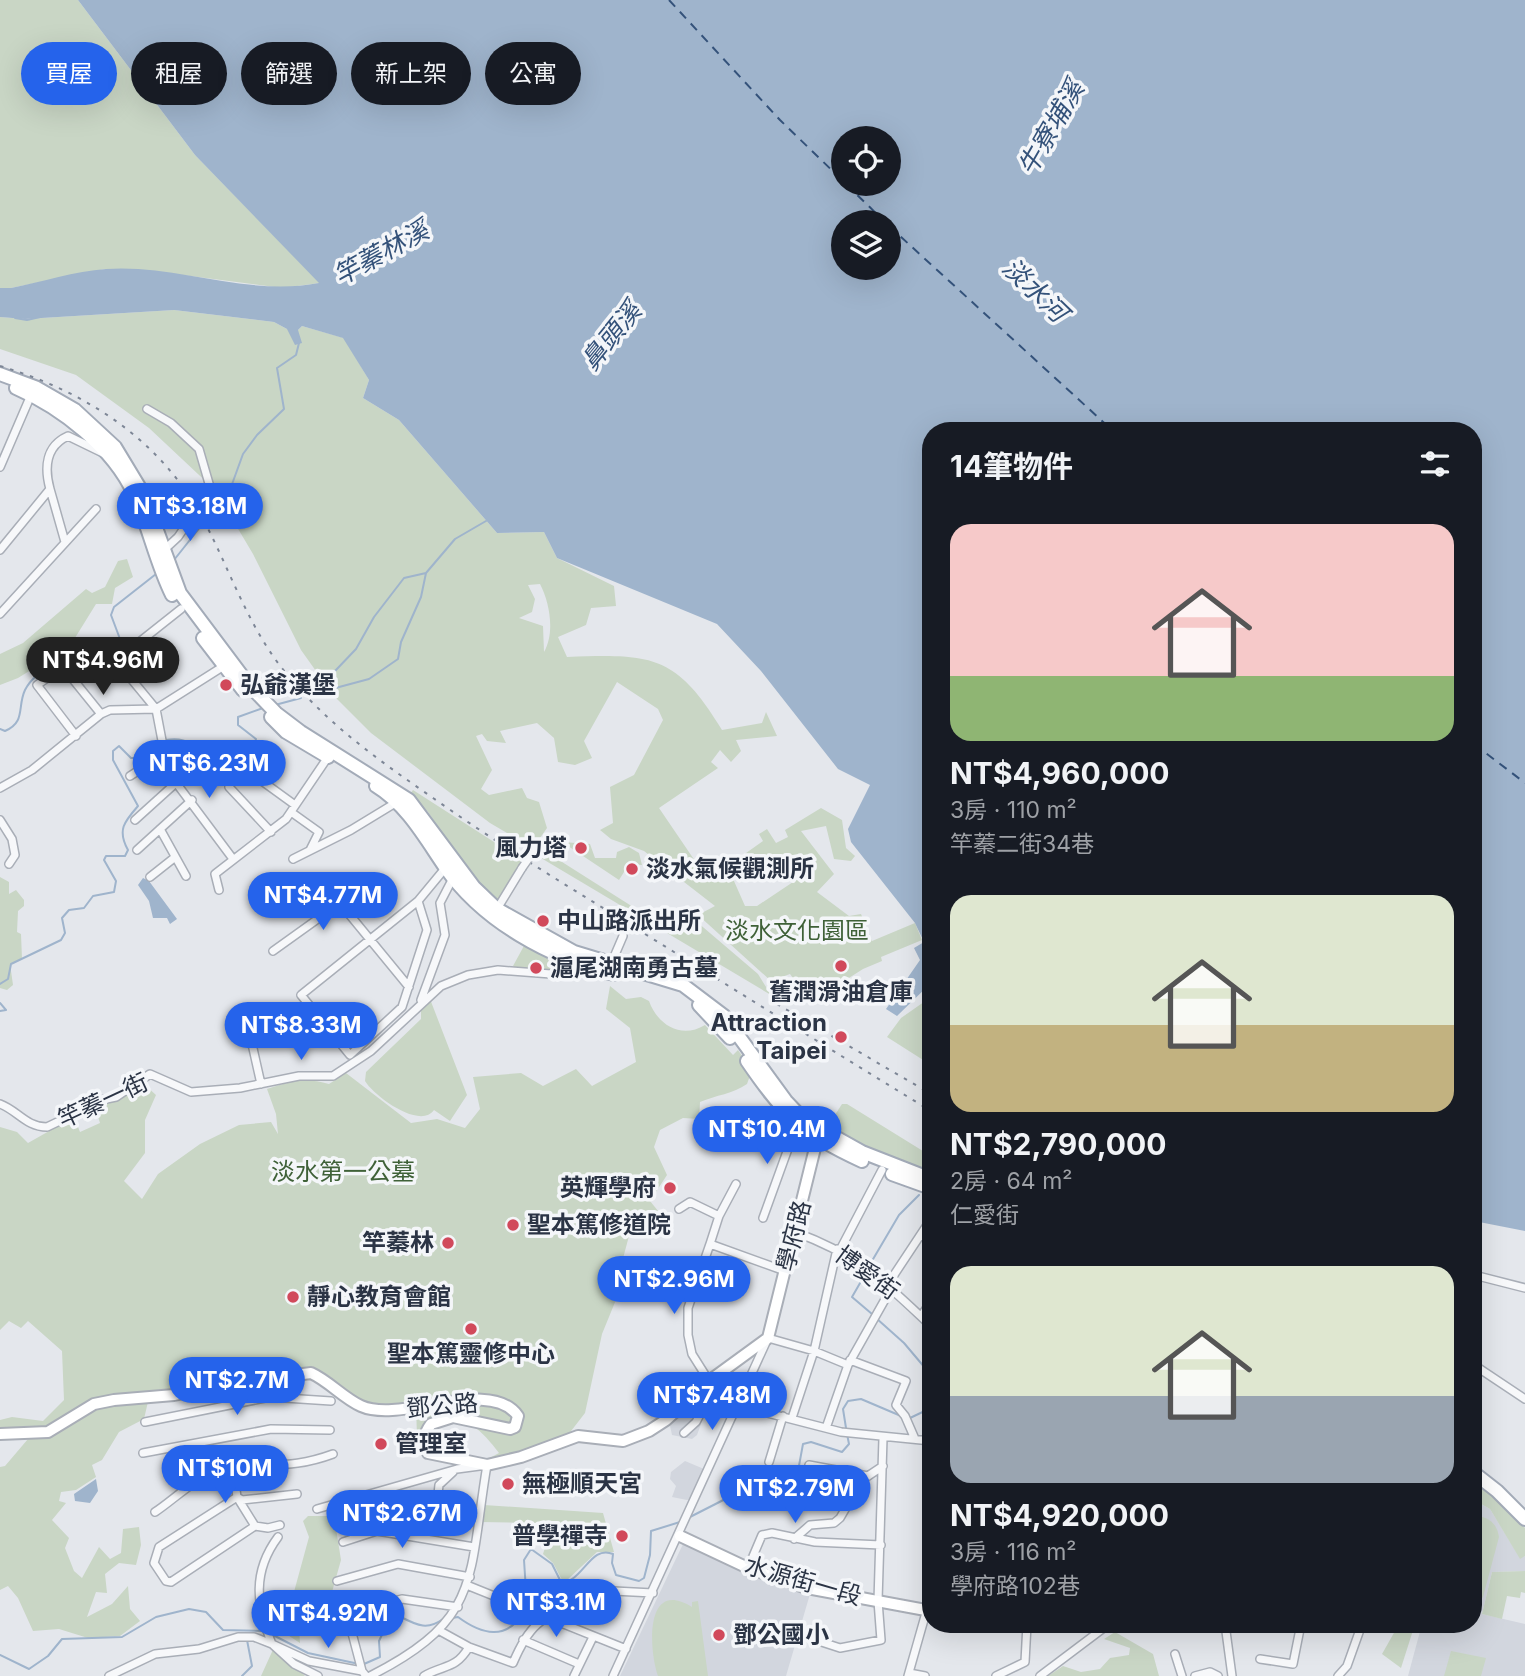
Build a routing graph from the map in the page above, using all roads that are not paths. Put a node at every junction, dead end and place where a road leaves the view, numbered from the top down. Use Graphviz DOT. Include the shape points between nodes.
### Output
graph roads {
  1 [pos="0,374"];
  2 [pos="0,383"];
  3 [pos="31,395"];
  4 [pos="147,409"];
  5 [pos="104,453"];
  6 [pos="0,467"];
  7 [pos="50,489"];
  8 [pos="201,501"];
  9 [pos="96,509"];
  10 [pos="193,515"];
  11 [pos="65,542"];
  12 [pos="158,549"];
  13 [pos="0,550"];
  14 [pos="167,575"];
  15 [pos="181,608"];
  16 [pos="0,614"];
  17 [pos="114,658"];
  18 [pos="227,665"];
  19 [pos="63,667"];
  20 [pos="156,709"];
  21 [pos="101,714"];
  22 [pos="274,715"];
  23 [pos="76,736"];
  24 [pos="328,757"];
  25 [pos="233,760"];
  26 [pos="205,761"];
  27 [pos="164,762"];
  28 [pos="130,776"];
  29 [pos="178,784"];
  30 [pos="229,787"];
  31 [pos="0,788"];
  32 [pos="192,800"];
  33 [pos="397,802"];
  34 [pos="293,808"];
  35 [pos="0,820"];
  36 [pos="135,820"];
  37 [pos="160,829"];
  38 [pos="271,832"];
  39 [pos="536,848"];
  40 [pos="137,850"];
  41 [pos="310,850"];
  42 [pos="174,858"];
  43 [pos="233,859"];
  44 [pos="293,859"];
  45 [pos="9,864"];
  46 [pos="451,869"];
  47 [pos="186,876"];
  48 [pos="149,877"];
  49 [pos="219,890"];
  50 [pos="418,901"];
  51 [pos="494,912"];
  52 [pos="623,936"];
  53 [pos="370,940"];
  54 [pos="273,951"];
  55 [pos="611,965"];
  56 [pos="591,968"];
  57 [pos="409,986"];
  58 [pos="421,1000"];
  59 [pos="279,1029"];
  60 [pos="261,1084"];
  61 [pos="0,1104"];
  62 [pos="802,1123"];
  63 [pos="817,1135"];
  64 [pos="882,1170"];
  65 [pos="922,1175"];
  66 [pos="736,1184"];
  67 [pos="922,1185"];
  68 [pos="679,1209"];
  69 [pos="719,1216"];
  70 [pos="763,1218"];
  71 [pos="795,1232"];
  72 [pos="921,1236"];
  73 [pos="710,1244"];
  74 [pos="838,1250"];
  75 [pos="785,1271"];
  76 [pos="1482,1277"];
  77 [pos="890,1286"];
  78 [pos="1525,1288"];
  79 [pos="921,1316"];
  80 [pos="768,1338"];
  81 [pos="814,1351"];
  82 [pos="849,1362"];
  83 [pos="1482,1370"];
  84 [pos="709,1381"];
  85 [pos="1525,1399"];
  86 [pos="331,1401"];
  87 [pos="740,1406"];
  88 [pos="783,1416"];
  89 [pos="792,1418"];
  90 [pos="145,1422"];
  91 [pos="826,1428"];
  92 [pos="330,1430"];
  93 [pos="684,1433"];
  94 [pos="0,1434"];
  95 [pos="883,1438"];
  96 [pos="915,1440"];
  97 [pos="922,1440"];
  98 [pos="143,1453"];
  99 [pos="333,1454"];
  100 [pos="769,1462"];
  101 [pos="487,1465"];
  102 [pos="809,1465"];
  103 [pos="883,1465"];
  104 [pos="233,1469"];
  105 [pos="457,1469"];
  106 [pos="1482,1469"];
  107 [pos="868,1476"];
  108 [pos="1482,1479"];
  109 [pos="297,1494"];
  110 [pos="237,1497"];
  111 [pos="1525,1507"];
  112 [pos="317,1509"];
  113 [pos="387,1510"];
  114 [pos="155,1512"];
  115 [pos="1525,1519"];
  116 [pos="280,1525"];
  117 [pos="255,1526"];
  118 [pos="680,1536"];
  119 [pos="278,1537"];
  120 [pos="794,1539"];
  121 [pos="342,1542"];
  122 [pos="881,1545"];
  123 [pos="474,1547"];
  124 [pos="748,1568"];
  125 [pos="337,1581"];
  126 [pos="469,1581"];
  127 [pos="653,1593"];
  128 [pos="878,1601"];
  129 [pos="458,1606"];
  130 [pos="922,1610"];
  131 [pos="347,1614"];
  132 [pos="549,1617"];
  133 [pos="327,1619"];
  134 [pos="440,1631"];
  135 [pos="922,1632"];
  136 [pos="794,1633"];
  137 [pos="1027,1633"];
  138 [pos="1097,1633"];
  139 [pos="1226,1633"];
  140 [pos="1299,1633"];
  141 [pos="1359,1633"];
  142 [pos="593,1637"];
  143 [pos="523,1640"];
  144 [pos="272,1644"];
  145 [pos="469,1647"];
  146 [pos="626,1649"];
  147 [pos="1175,1654"];
  148 [pos="1260,1659"];
  149 [pos="579,1664"];
  150 [pos="366,1674"];
  151 [pos="908,1674"];
  152 [pos="109,1676"];
  153 [pos="318,1676"];
  154 [pos="424,1676"];
  155 [pos="574,1676"];
  156 [pos="613,1676"];
  157 [pos="925,1676"];
  158 [pos="996,1676"];
  159 [pos="1040,1676"];
  160 [pos="1182,1676"];
  161 [pos="1195,1676"];
  162 [pos="1218,1676"];
  163 [pos="1232,1676"];
  164 [pos="1338,1676"];
  1 -- 12 [label="main road" via="75,410 115,447 144,495"];
  2 -- 3 [label="main road"];
  3 -- 5 [label="main road" via="68,418"];
  3 -- 6 [label="street"];
  4 -- 8 [label="street" via="171,423 199,449 210,487"];
  5 -- 7 [label="street" via="68,436 62,439 48,456 45,472"];
  5 -- 12 [label="main road" via="134,494"];
  7 -- 11 [label="street"];
  7 -- 13 [label="street"];
  9 -- 11 [label="street"];
  10 -- 12 [label="street" via="178,537"];
  11 -- 16 [label="street"];
  12 -- 14 [label="main road"];
  14 -- 15 [label="main road"];
  14 -- 18 [label="main road"];
  15 -- 17 [label="street"];
  15 -- 18 [label="main road"];
  17 -- 19 [label="street"];
  17 -- 20 [label="street"];
  18 -- 20 [label="street"];
  18 -- 22 [label="main road"];
  19 -- 21 [label="street"];
  19 -- 23 [label="street" via="37,685"];
  20 -- 21 [label="street"];
  20 -- 27 [label="street"];
  21 -- 23 [label="street"];
  22 -- 24 [label="main road" via="286,732"];
  22 -- 46 [label="main road" via="409,800"];
  23 -- 31 [label="street"];
  24 -- 33 [label="main road"];
  24 -- 34 [label="street"];
  25 -- 34 [label="street"];
  26 -- 29 [label="street"];
  27 -- 28 [label="street" via="150,763"];
  27 -- 29 [label="street"];
  29 -- 32 [label="street"];
  29 -- 36 [label="street"];
  30 -- 38 [label="street"];
  32 -- 37 [label="street"];
  32 -- 43 [label="street"];
  33 -- 41 [label="street"];
  33 -- 46 [label="main road"];
  34 -- 38 [label="street"];
  34 -- 41 [label="street" via="319,832"];
  35 -- 45 [label="street" via="12,839 15,855"];
  37 -- 40 [label="street"];
  37 -- 42 [label="street"];
  38 -- 43 [label="street"];
  39 -- 51 [label="street, bridge"];
  41 -- 44 [label="street"];
  42 -- 47 [label="street"];
  42 -- 48 [label="street"];
  43 -- 49 [label="street" via="215,874"];
  46 -- 50 [label="street"];
  46 -- 51 [label="main road"];
  46 -- 58 [label="street" via="440,903 445,934"];
  50 -- 53 [label="street"];
  50 -- 57 [label="street" via="427,930"];
  51 -- 55 [label="main road"];
  51 -- 56 [label="main road" via="518,933"];
  52 -- 55 [label="street"];
  53 -- 54 [label="street" via="340,903"];
  53 -- 57 [label="street"];
  53 -- 57 [label="street" via="300,996 350,1055 402,1007"];
  55 -- 62 [label="main road" via="683,985 707,1001 724,1016"];
  56 -- 60 [label="street, 竿蓁一街" via="551,974 498,970 468,975 441,986 371,1051 333,1076 299,1076"];
  56 -- 62 [label="main road" via="677,991 700,1006 720,1025 769,1093"];
  59 -- 60 [label="street" via="250,1035"];
  60 -- 61 [label="street, 竿蓁一街" via="191,1092 150,1074 116,1097 86,1102 47,1127 19,1118 10,1107"];
  62 -- 63 [label="main road"];
  62 -- 70 [label="street"];
  63 -- 64 [label="main road"];
  63 -- 65 [label="main road"];
  63 -- 71 [label="street, 學府路"];
  64 -- 67 [label="main road"];
  64 -- 74 [label="street"];
  66 -- 69 [label="street"];
  68 -- 69 [label="street" via="690,1202"];
  69 -- 73 [label="street"];
  71 -- 74 [label="street, 博愛街"];
  71 -- 75 [label="street, 學府路"];
  72 -- 77 [label="street"];
  73 -- 75 [label="street"];
  73 -- 84 [label="street" via="688,1308 692,1354"];
  74 -- 77 [label="street, 博愛街"];
  74 -- 81 [label="street"];
  75 -- 80 [label="street, 學府路"];
  76 -- 78 [label="street"];
  77 -- 79 [label="street, 博愛街"];
  77 -- 82 [label="street"];
  80 -- 81 [label="street"];
  80 -- 84 [label="street, 鄧公路"];
  80 -- 87 [label="street, 學府路"];
  81 -- 82 [label="street"];
  81 -- 89 [label="street"];
  82 -- 91 [label="street"];
  82 -- 96 [label="street" via="906,1381 896,1405"];
  83 -- 85 [label="street"];
  84 -- 93 [label="street" via="704,1408"];
  84 -- 101 [label="street, 鄧公路" via="649,1431 623,1440 564,1438 534,1453"];
  86 -- 90 [label="street" via="270,1396"];
  87 -- 88 [label="street"];
  87 -- 118 [label="street, 學府路"];
  88 -- 89 [label="street"];
  88 -- 100 [label="street"];
  89 -- 91 [label="street"];
  91 -- 95 [label="street"];
  92 -- 98 [label="street" via="271,1429"];
  94 -- 101 [label="street, 鄧公路" via="48,1432 94,1404 114,1400 214,1387 249,1391 295,1374 311,1373 361,1406 406,1410 446,1401 472,1401 508,1407 518,1416 510,1429 453,1417 431,1424 424,1434 428,1453"];
  95 -- 96 [label="street"];
  95 -- 103 [label="street"];
  96 -- 97 [label="street"];
  99 -- 104 [label="street" via="305,1464"];
  101 -- 105 [label="street"];
  101 -- 123 [label="street"];
  102 -- 107 [label="street"];
  103 -- 107 [label="street"];
  103 -- 122 [label="street"];
  104 -- 110 [label="street"];
  104 -- 114 [label="street" via="213,1472"];
  105 -- 112 [label="street"];
  105 -- 113 [label="street" via="439,1485 438,1494"];
  106 -- 111 [label="main road"];
  107 -- 120 [label="street" via="854,1490 840,1518 810,1525"];
  108 -- 115 [label="main road"];
  109 -- 110 [label="street"];
  110 -- 117 [label="street"];
  110 -- 117 [label="street" via="159,1548 154,1563 170,1582"];
  116 -- 117 [label="street"];
  118 -- 124 [label="street, 水源街一段"];
  118 -- 127 [label="street, 學府路"];
  119 -- 144 [label="street" via="268,1550 258,1585 263,1623"];
  120 -- 122 [label="street"];
  120 -- 124 [label="street" via="762,1535"];
  121 -- 123 [label="street" via="377,1531"];
  122 -- 128 [label="street"];
  123 -- 126 [label="street"];
  124 -- 128 [label="street, 水源街一段" via="807,1587"];
  125 -- 126 [label="street" via="398,1564"];
  126 -- 129 [label="street"];
  126 -- 132 [label="street"];
  127 -- 132 [label="street" via="614,1591 595,1598 580,1612 558,1611"];
  127 -- 146 [label="street, 學府路"];
  128 -- 130 [label="street, 水源街一段"];
  128 -- 136 [label="street" via="881,1640 841,1648"];
  129 -- 131 [label="street" via="402,1599"];
  129 -- 134 [label="street"];
  131 -- 133 [label="street"];
  131 -- 150 [label="street"];
  132 -- 142 [label="street"];
  132 -- 143 [label="street"];
  134 -- 145 [label="street"];
  134 -- 150 [label="street" via="423,1646"];
  135 -- 151 [label="street"];
  137 -- 158 [label="street" via="1025,1662"];
  138 -- 159 [label="street"];
  139 -- 163 [label="street"];
  140 -- 148 [label="street" via="1293,1664"];
  141 -- 164 [label="street" via="1347,1666"];
  142 -- 146 [label="street"];
  142 -- 149 [label="street"];
  143 -- 145 [label="street" via="513,1663"];
  143 -- 149 [label="street"];
  144 -- 150 [label="street" via="309,1661"];
  144 -- 152 [label="street" via="239,1637 199,1649 167,1650"];
  144 -- 153 [label="street" via="294,1664"];
  145 -- 154 [label="street" via="454,1665"];
  146 -- 156 [label="street, 學府路"];
  147 -- 160 [label="street"];
  149 -- 155 [label="street"];
  151 -- 157 [label="street"];
  161 -- 162 [label="street" via="1210,1672"];
}
